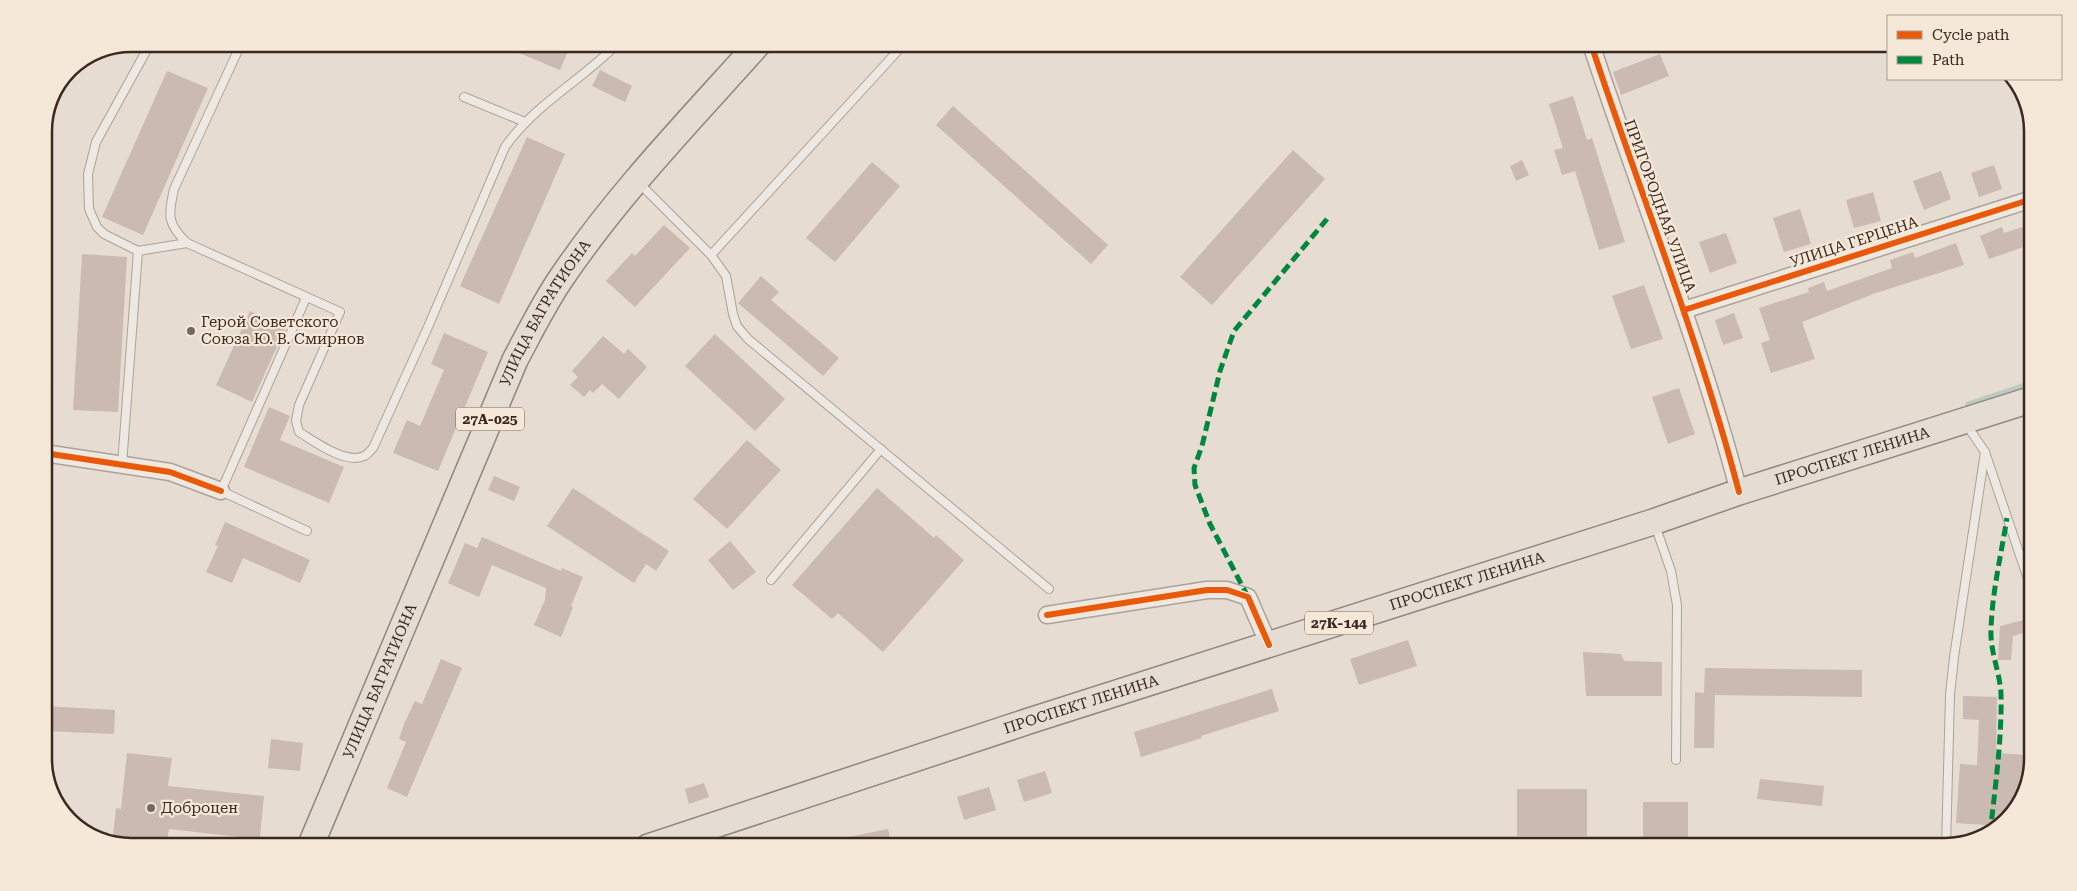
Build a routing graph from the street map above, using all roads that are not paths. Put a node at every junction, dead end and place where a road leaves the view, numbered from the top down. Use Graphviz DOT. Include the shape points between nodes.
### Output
graph roads {
  1 [pos="146,52"];
  2 [pos="237,52"];
  3 [pos="609,52"];
  4 [pos="748,52"];
  5 [pos="897,52"];
  6 [pos="1594,52"];
  7 [pos="464,97"];
  8 [pos="525,122"];
  9 [pos="637,181"];
  10 [pos="2024,201"];
  11 [pos="187,243"];
  12 [pos="138,250"];
  13 [pos="711,255"];
  14 [pos="306,298"];
  15 [pos="1684,310"];
  16 [pos="2024,402"];
  17 [pos="1965,422"];
  18 [pos="881,450"];
  19 [pos="1985,452"];
  20 [pos="53,454"];
  21 [pos="122,465"];
  22 [pos="221,491"];
  23 [pos="1740,492"];
  24 [pos="1653,522"];
  25 [pos="306,532"];
  26 [pos="2024,567"];
  27 [pos="772,580"];
  28 [pos="1049,589"];
  29 [pos="1047,615"];
  30 [pos="1269,645"];
  31 [pos="1676,760"];
  32 [pos="314,838"];
  33 [pos="676,838"];
  34 [pos="1946,838"];
  1 -- 12 [label="lane" via="96,142 88,174 89,209 97,227 104,234"];
  2 -- 11 [label="lane" via="174,189 169,210 172,223"];
  3 -- 8 [label="lane"];
  4 -- 9 [label="main road, УЛИЦА БАГРАТИОНА / 27А-025"];
  5 -- 13 [label="lane"];
  6 -- 15 [label="street, ПРИГОРОДНАЯ УЛИЦА"];
  7 -- 8 [label="lane"];
  8 -- 14 [label="lane" via="505,146 385,422 373,448 364,456 350,458 335,453 299,432 296,421 299,405 340,312"];
  9 -- 13 [label="lane"];
  9 -- 32 [label="main road, УЛИЦА БАГРАТИОНА / 27А-025" via="601,222 561,278 515,360"];
  10 -- 15 [label="street, УЛИЦА ГЕРЦЕНА"];
  11 -- 12 [label="lane"];
  11 -- 14 [label="lane"];
  12 -- 21 [label="lane"];
  13 -- 18 [label="lane" via="726,276 737,326 748,339"];
  14 -- 22 [label="lane"];
  15 -- 23 [label="street, ПРИГОРОДНАЯ УЛИЦА"];
  16 -- 17 [label="main road, ПРОСПЕКТ ЛЕНИНА / 27К-144"];
  17 -- 19 [label="lane"];
  17 -- 23 [label="main road, ПРОСПЕКТ ЛЕНИНА / 27К-144"];
  18 -- 27 [label="lane"];
  18 -- 28 [label="lane"];
  19 -- 26 [label="lane"];
  19 -- 34 [label="lane" via="1950,695"];
  20 -- 21 [label="street"];
  21 -- 22 [label="street" via="170,472"];
  22 -- 25 [label="lane"];
  23 -- 24 [label="main road, ПРОСПЕКТ ЛЕНИНА / 27К-144"];
  24 -- 30 [label="main road, ПРОСПЕКТ ЛЕНИНА / 27К-144"];
  24 -- 31 [label="lane" via="1672,571 1677,606"];
  29 -- 30 [label="street" via="1207,590 1227,590 1248,597"];
  30 -- 33 [label="main road, ПРОСПЕКТ ЛЕНИНА / 27К-144"];
}
